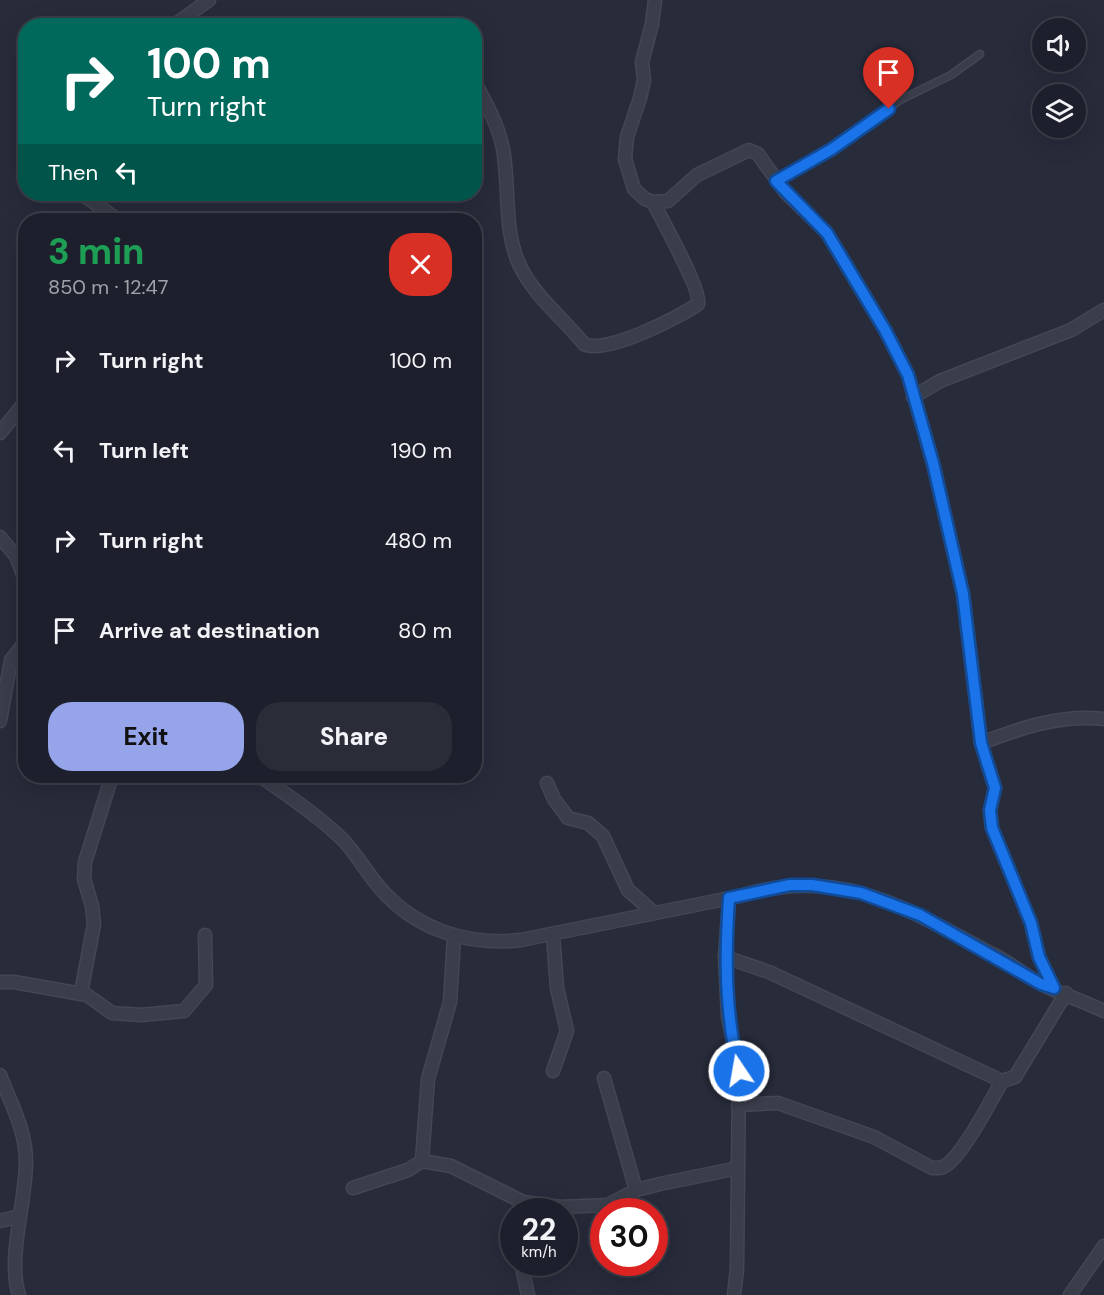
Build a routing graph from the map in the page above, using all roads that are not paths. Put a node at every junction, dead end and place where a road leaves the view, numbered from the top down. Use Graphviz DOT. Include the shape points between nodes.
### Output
graph roads {
  1 [pos="209,0"];
  2 [pos="655,0"];
  3 [pos="184,18"];
  4 [pos="980,54"];
  5 [pos="482,96"];
  6 [pos="776,181"];
  7 [pos="92,201"];
  8 [pos="653,202"];
  9 [pos="108,213"];
  10 [pos="1104,310"];
  11 [pos="913,397"];
  12 [pos="18,411"];
  13 [pos="0,433"];
  14 [pos="0,537"];
  15 [pos="18,561"];
  16 [pos="18,651"];
  17 [pos="1104,718"];
  18 [pos="0,721"];
  19 [pos="981,743"];
  20 [pos="110,783"];
  21 [pos="269,783"];
  22 [pos="547,783"];
  23 [pos="729,898"];
  24 [pos="653,912"];
  25 [pos="205,935"];
  26 [pos="553,935"];
  27 [pos="454,937"];
  28 [pos="725,957"];
  29 [pos="0,982"];
  30 [pos="1060,990"];
  31 [pos="81,993"];
  32 [pos="1104,1011"];
  33 [pos="553,1071"];
  34 [pos="0,1075"];
  35 [pos="604,1078"];
  36 [pos="1002,1081"];
  37 [pos="738,1105"];
  38 [pos="422,1161"];
  39 [pos="738,1168"];
  40 [pos="353,1188"];
  41 [pos="636,1190"];
  42 [pos="506,1198"];
  43 [pos="578,1206"];
  44 [pos="20,1216"];
  45 [pos="0,1221"];
  46 [pos="1104,1246"];
  47 [pos="524,1276"];
  48 [pos="19,1295"];
  49 [pos="528,1295"];
  50 [pos="734,1295"];
  51 [pos="1070,1295"];
  1 -- 3 [label="street"];
  2 -- 8 [label="street" via="642,62 644,80 627,137 626,159 634,189"];
  4 -- 6 [label="lane" via="951,75 900,100 832,149"];
  5 -- 8 [label="street" via="501,139 512,236 520,266 533,288 584,344 614,344 698,304 694,282"];
  6 -- 8 [label="street" via="766,162 749,150 697,175 668,201"];
  6 -- 11 [label="street" via="827,233 885,330 908,375"];
  7 -- 9 [label="street"];
  10 -- 11 [label="street" via="1071,330 940,381"];
  11 -- 19 [label="street" via="933,463 963,594"];
  12 -- 13 [label="street"];
  14 -- 15 [label="street"];
  16 -- 18 [label="street" via="11,660"];
  17 -- 19 [label="street" via="1045,721"];
  19 -- 30 [label="street" via="995,788 990,810 992,828 1031,923 1039,957"];
  20 -- 31 [label="street" via="85,862 84,879 94,924"];
  21 -- 27 [label="street" via="344,841 383,891 408,914"];
  22 -- 24 [label="street" via="568,818 588,823 603,836 628,890"];
  23 -- 24 [label="street"];
  23 -- 28 [label="street"];
  23 -- 30 [label="street" via="790,885 861,893 920,915 1041,984"];
  24 -- 26 [label="street"];
  25 -- 31 [label="street" via="206,986 184,1011 141,1015 112,1012"];
  26 -- 27 [label="street" via="499,943"];
  26 -- 33 [label="street" via="557,988 567,1031"];
  27 -- 38 [label="street" via="450,1002 429,1079"];
  28 -- 36 [label="street" via="770,972"];
  28 -- 37 [label="street" via="728,1017 739,1071"];
  29 -- 31 [label="street"];
  30 -- 32 [label="street"];
  30 -- 36 [label="street" via="1016,1077"];
  34 -- 44 [label="street" via="23,1133 26,1170"];
  35 -- 41 [label="street"];
  36 -- 37 [label="street" via="951,1162 942,1168 932,1168 874,1137 778,1103"];
  37 -- 39 [label="street"];
  38 -- 40 [label="street" via="408,1170"];
  38 -- 42 [label="street" via="451,1166"];
  39 -- 41 [label="street"];
  39 -- 50 [label="street"];
  41 -- 43 [label="street" via="608,1205"];
  44 -- 45 [label="street"];
  44 -- 48 [label="street" via="16,1249"];
  46 -- 51 [label="street"];
  47 -- 49 [label="street"];
}
